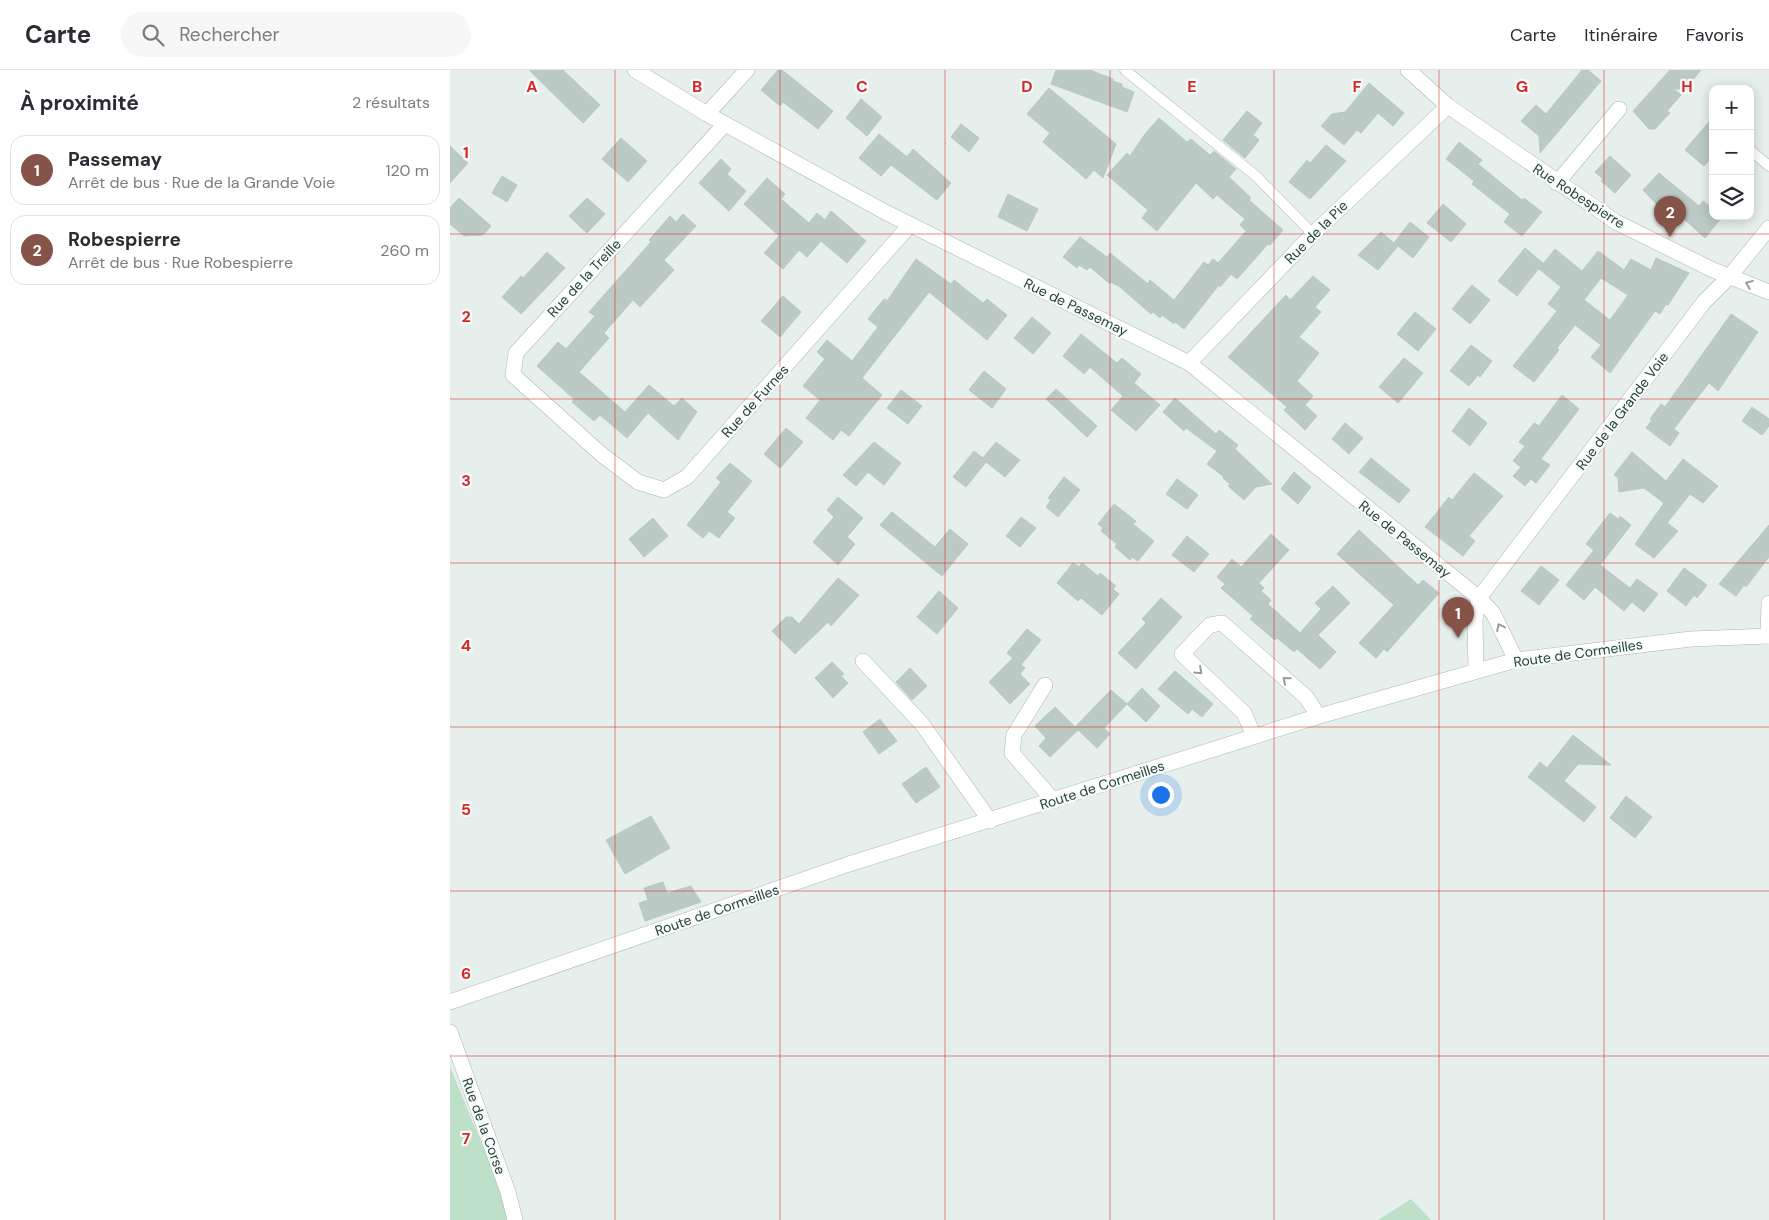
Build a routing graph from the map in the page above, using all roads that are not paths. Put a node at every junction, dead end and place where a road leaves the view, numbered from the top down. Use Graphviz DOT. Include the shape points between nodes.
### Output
graph roads {
  1 [pos="635,70"];
  2 [pos="747,70"];
  3 [pos="1125,70"];
  4 [pos="1408,70"];
  5 [pos="1448,106"];
  6 [pos="1618,109"];
  7 [pos="707,114"];
  8 [pos="725,124"];
  9 [pos="1754,153"];
  10 [pos="1769,166"];
  11 [pos="1557,183"];
  12 [pos="910,226"];
  13 [pos="1769,228"];
  14 [pos="1313,234"];
  15 [pos="1730,276"];
  16 [pos="1769,292"];
  17 [pos="1189,363"];
  18 [pos="578,432"];
  19 [pos="1479,598"];
  20 [pos="1769,603"];
  21 [pos="1768,636"];
  22 [pos="1516,660"];
  23 [pos="863,661"];
  24 [pos="1476,671"];
  25 [pos="1045,685"];
  26 [pos="1316,717"];
  27 [pos="1254,736"];
  28 [pos="1054,800"];
  29 [pos="990,821"];
  30 [pos="450,1002"];
  31 [pos="450,1032"];
  32 [pos="516,1220"];
  1 -- 7 [label="street, Rue de Passemay"];
  2 -- 7 [label="street"];
  3 -- 14 [label="lane" via="1256,176"];
  4 -- 5 [label="street, Rue Robespierre"];
  5 -- 11 [label="street, Rue Robespierre"];
  5 -- 14 [label="street, Rue de la Pie"];
  6 -- 11 [label="street"];
  7 -- 8 [label="street, Rue de Passemay"];
  8 -- 12 [label="street, Rue de Passemay"];
  8 -- 18 [label="street, Rue de la Treille" via="516,353 513,375"];
  9 -- 10 [label="lane"];
  11 -- 15 [label="street, Rue Robespierre" via="1616,222"];
  12 -- 17 [label="street, Rue de Passemay"];
  12 -- 18 [label="street, Rue de Furnes" via="687,477 664,490 638,482"];
  13 -- 15 [label="street, Rue de la Grande Voie"];
  14 -- 17 [label="street, Rue de la Pie"];
  16 -- 15 [label="street, Rue Robespierre, one-way"];
  15 -- 19 [label="street, Rue de la Grande Voie" via="1704,302"];
  17 -- 19 [label="street, Rue de Passemay"];
  22 -- 19 [label="street, one-way" via="1493,613"];
  19 -- 24 [label="street, Rue de la Grande Voie" via="1475,619"];
  20 -- 21 [label="street"];
  21 -- 22 [label="street, Route de Cormeilles" via="1691,639"];
  22 -- 24 [label="street, Route de Cormeilles"];
  23 -- 29 [label="street" via="922,724"];
  24 -- 26 [label="street, Route de Cormeilles"];
  25 -- 28 [label="street" via="1014,735 1012,753"];
  26 -- 27 [label="street, Route de Cormeilles"];
  26 -- 27 [label="street, one-way" via="1306,697 1222,623 1215,623 1182,654 1244,713"];
  27 -- 28 [label="street, Route de Cormeilles"];
  28 -- 29 [label="street, Route de Cormeilles"];
  29 -- 30 [label="street, Route de Cormeilles" via="846,865"];
  31 -- 32 [label="street, Rue de la Corse"];
}
